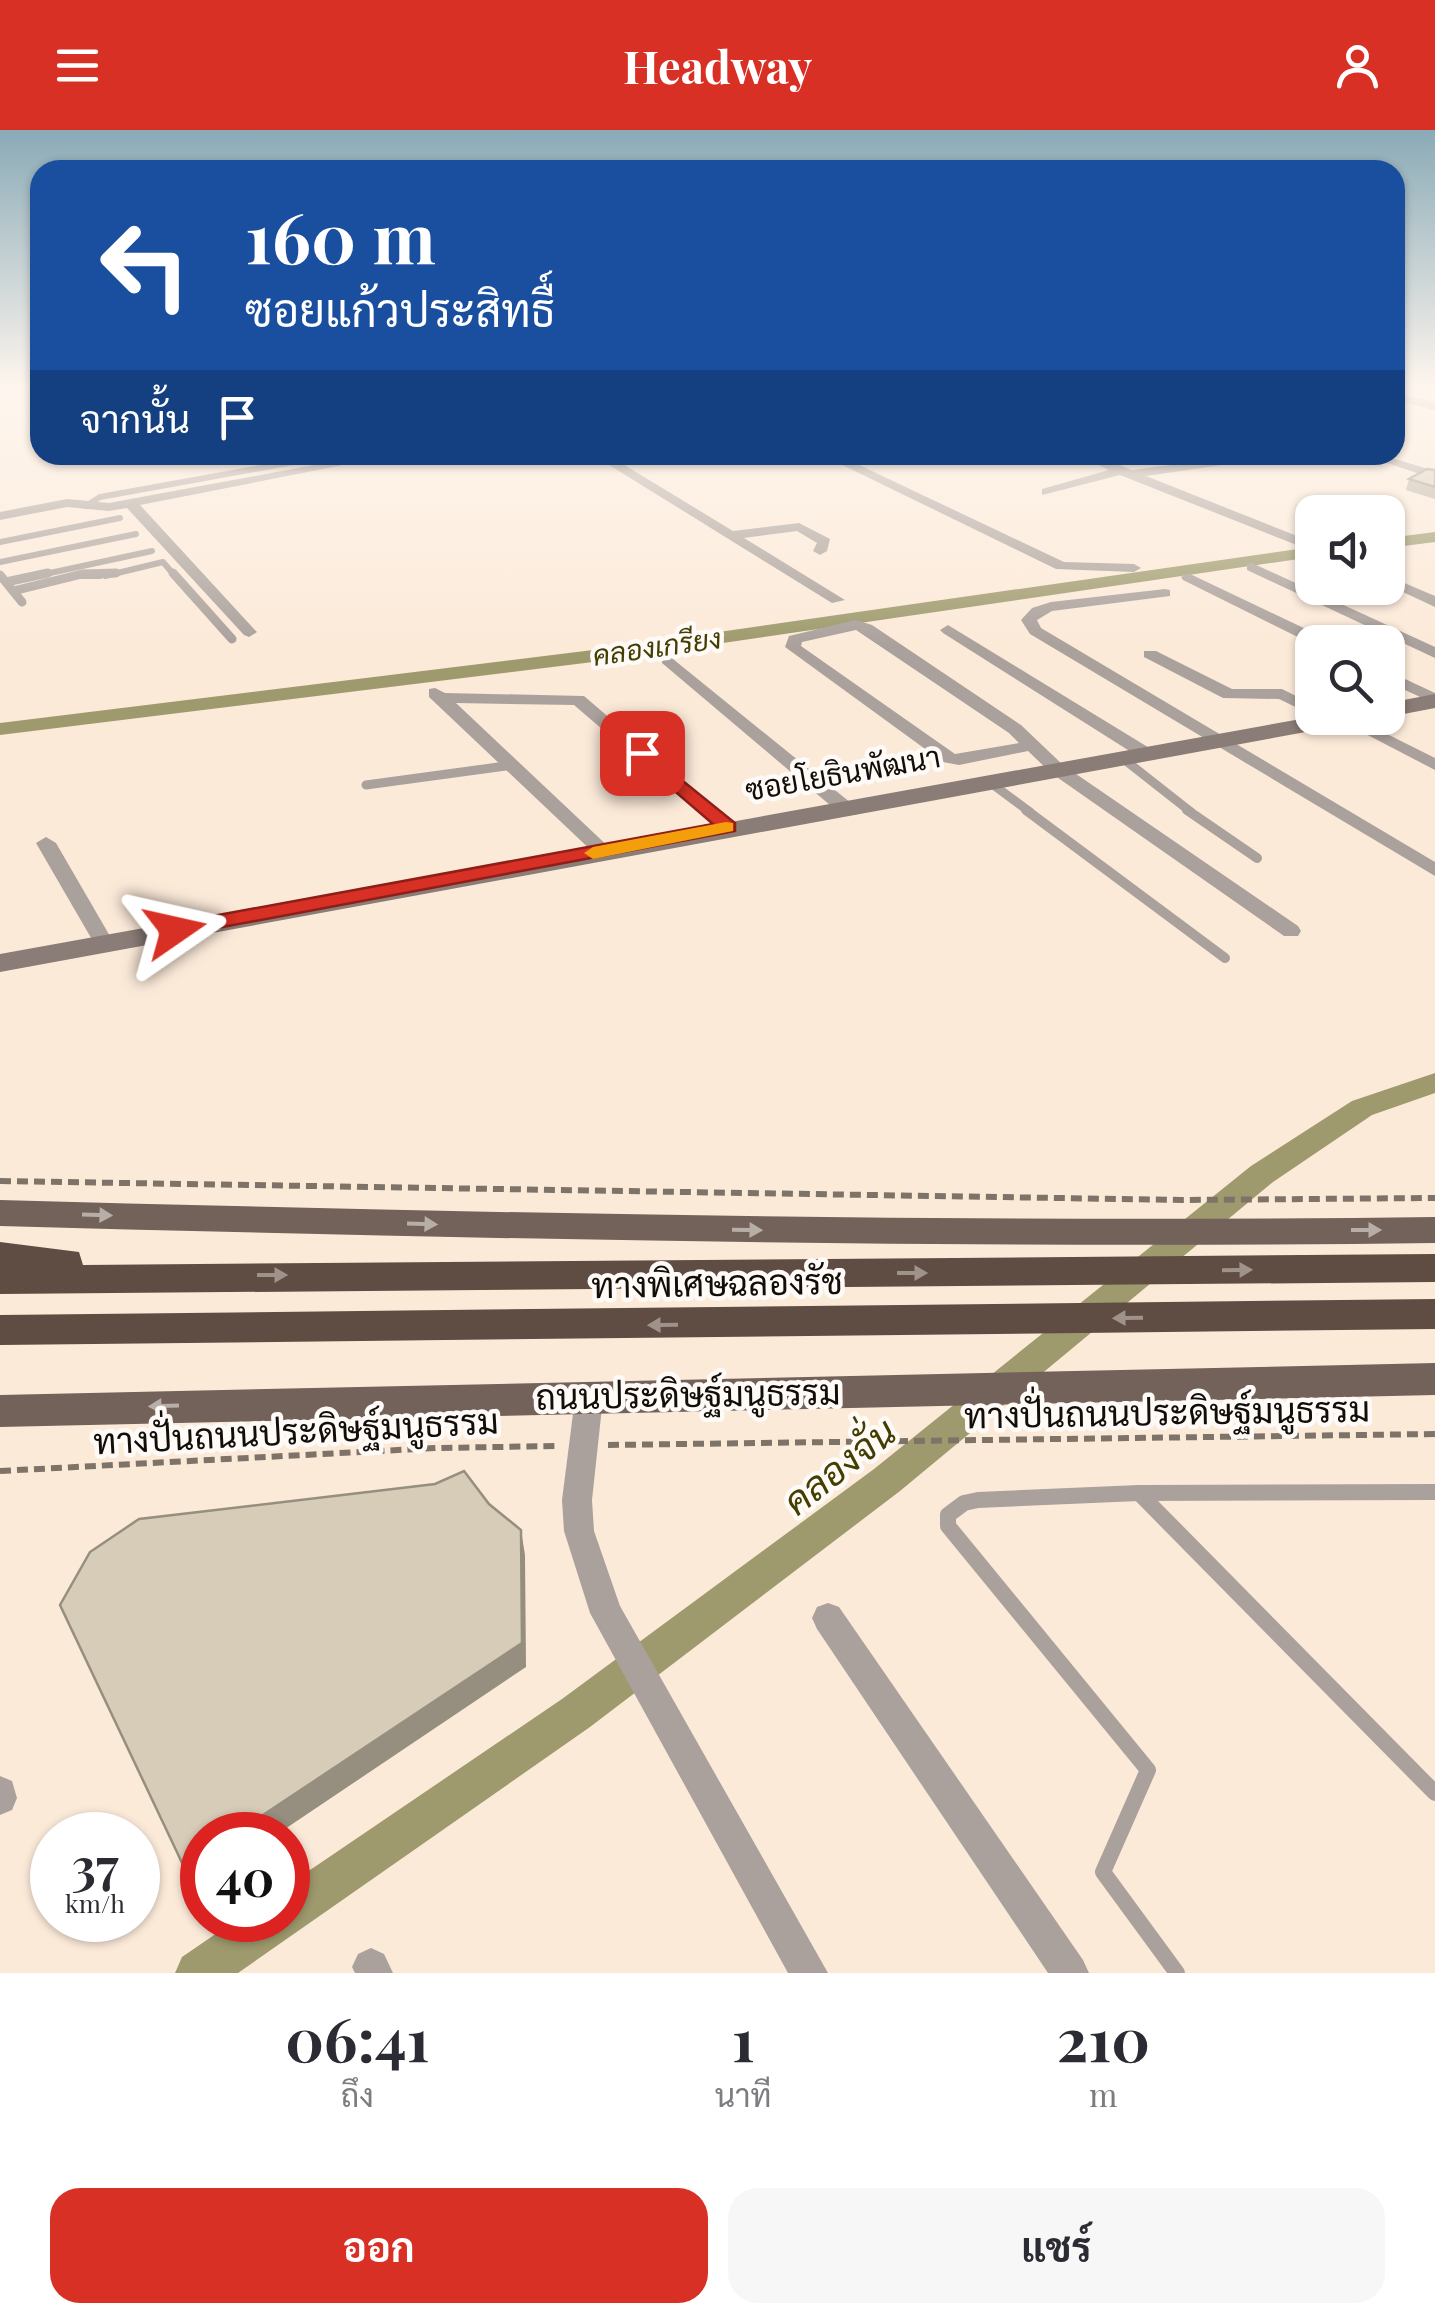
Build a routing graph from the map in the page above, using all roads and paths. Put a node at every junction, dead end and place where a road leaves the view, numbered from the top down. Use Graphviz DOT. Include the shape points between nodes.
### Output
graph roads {
  1 [pos="224,474"];
  2 [pos="286,474"];
  3 [pos="630,474"];
  4 [pos="868,474"];
  5 [pos="1120,474"];
  6 [pos="1127,474"];
  7 [pos="1047,492"];
  8 [pos="130,503"];
  9 [pos="86,506"];
  10 [pos="109,506"];
  11 [pos="0,516"];
  12 [pos="120,518"];
  13 [pos="0,526"];
  14 [pos="136,534"];
  15 [pos="730,535"];
  16 [pos="1295,541"];
  17 [pos="0,542"];
  18 [pos="152,551"];
  19 [pos="820,551"];
  20 [pos="0,562"];
  21 [pos="163,562"];
  22 [pos="1252,567"];
  23 [pos="1134,568"];
  24 [pos="1188,576"];
  25 [pos="3,579"];
  26 [pos="1405,588"];
  27 [pos="13,591"];
  28 [pos="1165,594"];
  29 [pos="837,600"];
  30 [pos="22,602"];
  31 [pos="1435,602"];
  32 [pos="1295,629"];
  33 [pos="948,630"];
  34 [pos="249,632"];
  35 [pos="232,639"];
  36 [pos="1150,654"];
  37 [pos="1435,654"];
  38 [pos="668,660"];
  39 [pos="1405,685"];
  40 [pos="1295,700"];
  41 [pos="1435,700"];
  42 [pos="1405,706"];
  43 [pos="1295,724"];
  44 [pos="1371,735"];
  45 [pos="1216,740"];
  46 [pos="1028,746"];
  47 [pos="1133,755"];
  48 [pos="513,765"];
  49 [pos="1435,765"];
  50 [pos="1057,769"];
  51 [pos="988,781"];
  52 [pos="366,785"];
  53 [pos="844,807"];
  54 [pos="728,827"];
  55 [pos="46,843"];
  56 [pos="604,851"];
  57 [pos="1258,858"];
  58 [pos="1435,870"];
  59 [pos="1291,930"];
  60 [pos="104,943"];
  61 [pos="1225,958"];
  62 [pos="0,963"];
  63 [pos="0,1181"];
  64 [pos="1435,1198"];
  65 [pos="0,1214"];
  66 [pos="1435,1230"];
  67 [pos="0,1256"];
  68 [pos="1435,1268"];
  69 [pos="205,1275"];
  70 [pos="0,1280"];
  71 [pos="1435,1314"];
  72 [pos="0,1330"];
  73 [pos="67,1330"];
  74 [pos="0,1339"];
  75 [pos="1435,1380"];
  76 [pos="589,1398"];
  77 [pos="0,1411"];
  78 [pos="1435,1434"];
  79 [pos="584,1446"];
  80 [pos="0,1471"];
  81 [pos="1435,1492"];
  82 [pos="1138,1493"];
  83 [pos="828,1618"];
  84 [pos="1435,1793"];
  85 [pos="810,1973"];
  86 [pos="1070,1973"];
  87 [pos="1177,1973"];
  1 -- 9 [label="lane" via="100,496"];
  2 -- 8 [label="street"];
  3 -- 15 [label="street"];
  4 -- 23 [label="street" via="1061,566"];
  5 -- 7 [label="street"];
  6 -- 16 [label="street"];
  8 -- 10 [label="street"];
  8 -- 34 [label="street"];
  9 -- 10 [label="street"];
  9 -- 11 [label="street"];
  9 -- 13 [label="street"];
  10 -- 12 [label="lane"];
  12 -- 14 [label="lane"];
  12 -- 17 [label="lane"];
  14 -- 18 [label="lane"];
  14 -- 20 [label="lane"];
  15 -- 19 [label="street" via="799,527 825,542"];
  15 -- 29 [label="street"];
  18 -- 21 [label="lane"];
  18 -- 25 [label="lane"];
  21 -- 27 [label="lane"];
  21 -- 35 [label="lane"];
  22 -- 37 [label="street"];
  24 -- 32 [label="street"];
  25 -- 27 [label="lane"];
  26 -- 31 [label="street"];
  27 -- 30 [label="lane"];
  28 -- 45 [label="street" via="1051,607 1029,620 1035,630"];
  33 -- 47 [label="street"];
  36 -- 40 [label="street" via="1229,694"];
  38 -- 53 [label="street"];
  39 -- 41 [label="street"];
  41 -- 42 [label="street"];
  43 -- 45 [label="street, ซอยโยธินพัฒนา"];
  44 -- 49 [label="street"];
  45 -- 47 [label="street, ซอยโยธินพัฒนา"];
  45 -- 58 [label="street"];
  46 -- 46 [label="street" via="1014,729 861,626 795,639 793,647 949,758"];
  46 -- 50 [label="street"];
  47 -- 50 [label="street, ซอยโยธินพัฒนา"];
  47 -- 57 [label="lane" via="1156,788"];
  48 -- 52 [label="lane"];
  48 -- 54 [label="street" via="435,693 578,700"];
  48 -- 56 [label="street"];
  50 -- 51 [label="street, ซอยโยธินพัฒนา"];
  50 -- 59 [label="street"];
  51 -- 53 [label="street, ซอยโยธินพัฒนา"];
  51 -- 61 [label="lane"];
  53 -- 54 [label="street, ซอยโยธินพัฒนา"];
  54 -- 56 [label="street, ซอยโยธินพัฒนา"];
  55 -- 60 [label="street"];
  56 -- 60 [label="street, ซอยโยธินพัฒนา"];
  60 -- 62 [label="street, ซอยโยธินพัฒนา"];
  63 -- 64 [label="path"];
  65 -- 66 [label="main road, one-way" via="1110,1234"];
  67 -- 69 [label="highway"];
  69 -- 68 [label="highway, ทางพิเศษฉลองรัช, one-way"];
  69 -- 70 [label="highway, ทางพิเศษฉลองรัช"];
  71 -- 73 [label="highway, ทางพิเศษฉลองรัช, one-way"];
  72 -- 73 [label="highway, ทางพิเศษฉลองรัช"];
  73 -- 74 [label="highway"];
  75 -- 76 [label="main road, ถนนประดิษฐ์มนูธรรม"];
  76 -- 77 [label="main road, ถนนประดิษฐ์มนูธรรม, one-way"];
  76 -- 79 [label="street"];
  78 -- 79 [label="path, ทางปั่นถนนประดิษฐ์มนูธรรม"];
  79 -- 80 [label="path, ทางปั่นถนนประดิษฐ์มนูธรรม"];
  79 -- 85 [label="street" via="579,1532 606,1613"];
  81 -- 82 [label="lane"];
  82 -- 84 [label="lane"];
  82 -- 87 [label="lane" via="964,1502 948,1515 948,1526 1148,1770 1102,1872"];
  83 -- 86 [label="street"];
}
